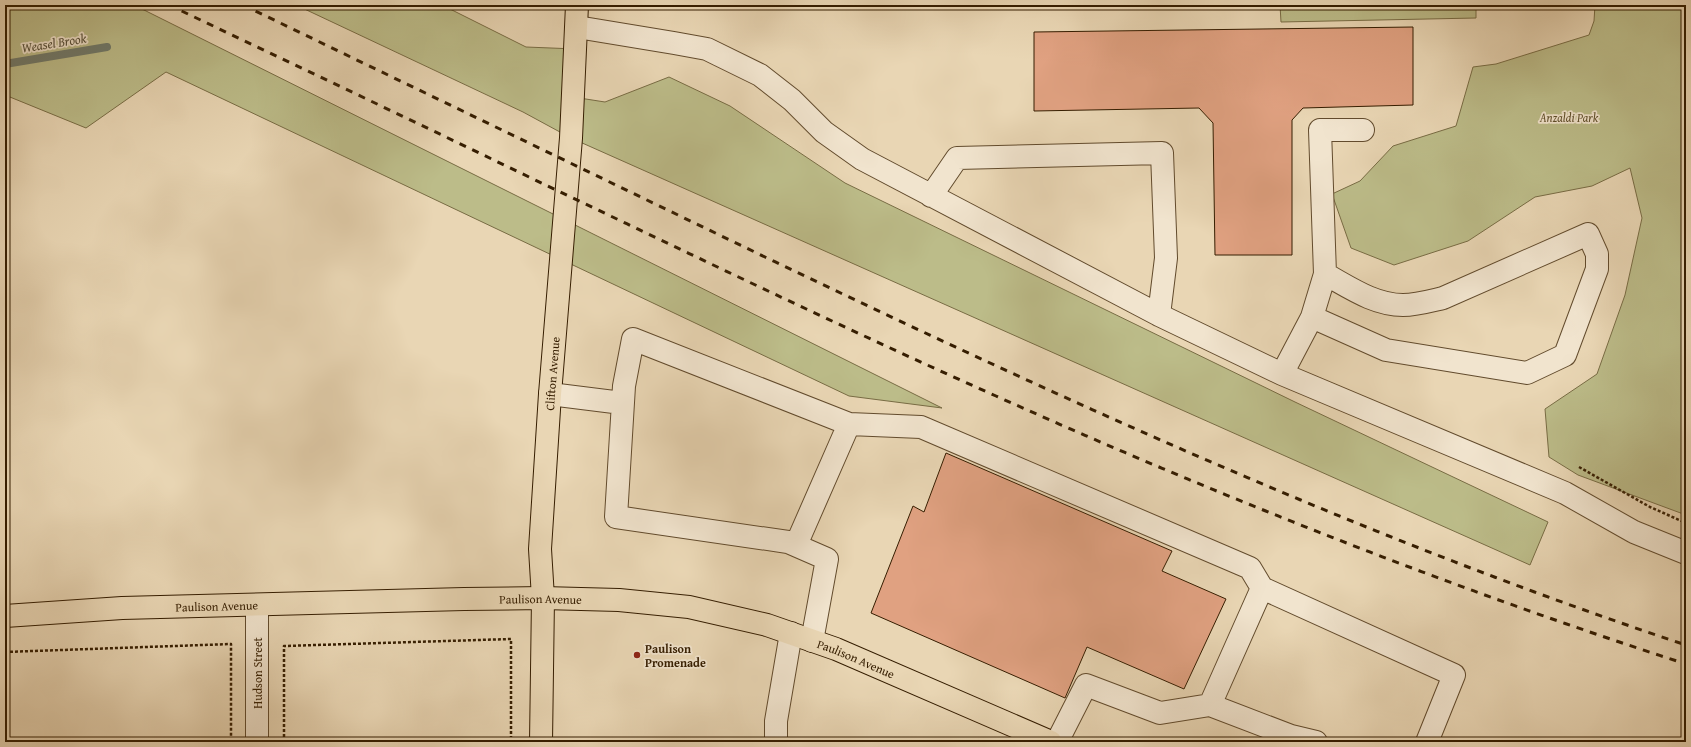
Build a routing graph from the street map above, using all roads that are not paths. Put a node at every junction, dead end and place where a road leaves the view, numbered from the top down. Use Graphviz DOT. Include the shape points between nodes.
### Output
graph roads {
  1 [pos="577,5"];
  2 [pos="577,27"];
  3 [pos="1363,130"];
  4 [pos="932,196"];
  5 [pos="1324,274"];
  6 [pos="1159,315"];
  7 [pos="1312,317"];
  8 [pos="1282,374"];
  9 [pos="550,394"];
  10 [pos="622,404"];
  11 [pos="849,424"];
  12 [pos="796,545"];
  13 [pos="1686,553"];
  14 [pos="1262,588"];
  15 [pos="543,598"];
  16 [pos="257,605"];
  17 [pos="5,616"];
  18 [pos="791,633"];
  19 [pos="812,641"];
  20 [pos="1210,705"];
  21 [pos="257,742"];
  22 [pos="541,742"];
  23 [pos="776,742"];
  24 [pos="1051,742"];
  25 [pos="1057,742"];
  26 [pos="1316,742"];
  27 [pos="1427,742"];
  1 -- 2 [label="main road, Clifton Avenue"];
  2 -- 4 [label="street" via="674,43 713,53 760,76 792,100 824,132 862,159"];
  2 -- 9 [label="main road, Clifton Avenue" via="571,138"];
  3 -- 5 [label="street" via="1320,130"];
  4 -- 6 [label="street"];
  4 -- 6 [label="street" via="957,158 1162,153 1166,258"];
  5 -- 7 [label="street"];
  5 -- 7 [label="street" via="1372,299 1402,305 1421,304 1443,298 1588,234 1597,254 1597,269 1565,354 1527,373 1386,350"];
  6 -- 8 [label="street"];
  7 -- 8 [label="street"];
  8 -- 13 [label="street" via="1565,493 1634,532"];
  9 -- 10 [label="street"];
  9 -- 15 [label="main road, Clifton Avenue" via="540,549"];
  10 -- 11 [label="street" via="633,339"];
  10 -- 12 [label="street" via="616,517"];
  11 -- 12 [label="street"];
  11 -- 14 [label="street" via="921,427 1250,568"];
  12 -- 19 [label="street" via="827,559"];
  14 -- 20 [label="street"];
  14 -- 27 [label="street" via="1454,674"];
  15 -- 16 [label="main road, Paulison Avenue"];
  15 -- 18 [label="main road, Paulison Avenue" via="619,600 689,607 767,624"];
  15 -- 22 [label="main road, Clifton Avenue"];
  16 -- 17 [label="main road, Paulison Avenue" via="122,608"];
  16 -- 21 [label="street, Hudson Street"];
  18 -- 19 [label="main road, Paulison Avenue"];
  18 -- 23 [label="street" via="776,721"];
  19 -- 24 [label="main road, Paulison Avenue"];
  20 -- 25 [label="street" via="1160,713 1086,685"];
  20 -- 26 [label="street" via="1291,736"];
}
